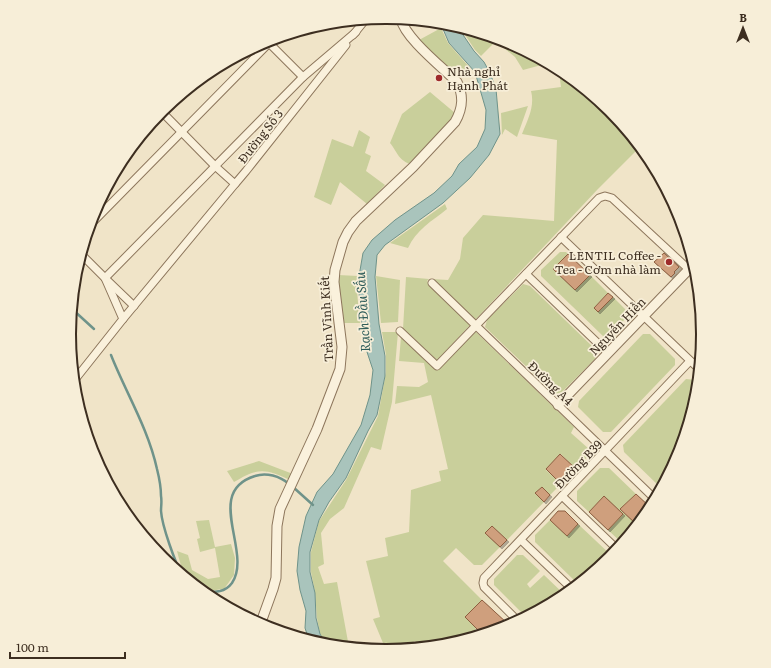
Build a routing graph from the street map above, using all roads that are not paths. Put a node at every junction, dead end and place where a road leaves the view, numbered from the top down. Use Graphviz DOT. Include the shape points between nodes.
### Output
graph roads {
  1 [pos="361,25"];
  2 [pos="404,25"];
  3 [pos="356,32"];
  4 [pos="275,45"];
  5 [pos="261,51"];
  6 [pos="303,77"];
  7 [pos="165,116"];
  8 [pos="182,132"];
  9 [pos="215,166"];
  10 [pos="235,184"];
  11 [pos="98,216"];
  12 [pos="562,237"];
  13 [pos="85,258"];
  14 [pos="687,262"];
  15 [pos="689,269"];
  16 [pos="526,274"];
  17 [pos="105,278"];
  18 [pos="432,283"];
  19 [pos="134,306"];
  20 [pos="644,316"];
  21 [pos="123,320"];
  22 [pos="475,326"];
  23 [pos="400,331"];
  24 [pos="608,353"];
  25 [pos="690,361"];
  26 [pos="694,365"];
  27 [pos="78,376"];
  28 [pos="558,405"];
  29 [pos="605,451"];
  30 [pos="650,495"];
  31 [pos="562,496"];
  32 [pos="521,540"];
  33 [pos="613,545"];
  34 [pos="568,585"];
  35 [pos="513,616"];
  36 [pos="262,618"];
  1 -- 3 [label="street, Đường Số 3"];
  2 -- 36 [label="street, Trần Vĩnh Kiết" via="414,41 457,82 461,90 461,106 454,122 413,167 356,221 343,242 334,282 342,347 340,369 317,429 280,509 276,578"];
  3 -- 6 [label="street"];
  3 -- 10 [label="street, Đường Số 3"];
  4 -- 6 [label="street"];
  5 -- 8 [label="street"];
  6 -- 9 [label="street"];
  7 -- 8 [label="street"];
  8 -- 9 [label="street"];
  8 -- 11 [label="street"];
  9 -- 10 [label="street"];
  9 -- 17 [label="street"];
  10 -- 19 [label="street, Đường Số 3"];
  12 -- 14 [label="street" via="599,198 605,196 612,198"];
  12 -- 16 [label="street"];
  12 -- 20 [label="street"];
  13 -- 17 [label="street"];
  15 -- 20 [label="street, Nguyễn Hiền"];
  16 -- 22 [label="street"];
  16 -- 24 [label="street"];
  17 -- 19 [label="street"];
  17 -- 21 [label="street"];
  18 -- 22 [label="street, Đường A4"];
  19 -- 21 [label="street, Đường Số 3"];
  20 -- 24 [label="street, Nguyễn Hiền"];
  20 -- 25 [label="street"];
  21 -- 27 [label="street, Đường Số 3"];
  22 -- 23 [label="street" via="437,366"];
  22 -- 28 [label="street, Đường A4"];
  24 -- 28 [label="street, Nguyễn Hiền"];
  25 -- 26 [label="street"];
  25 -- 29 [label="street, Đường B39"];
  28 -- 29 [label="street, Đường A4"];
  29 -- 30 [label="street, Đường A4"];
  29 -- 31 [label="street, Đường B39"];
  31 -- 32 [label="street, Đường B39"];
  31 -- 33 [label="street"];
  32 -- 34 [label="street"];
  32 -- 35 [label="street, Đường B39" via="483,582 484,588"];
}
